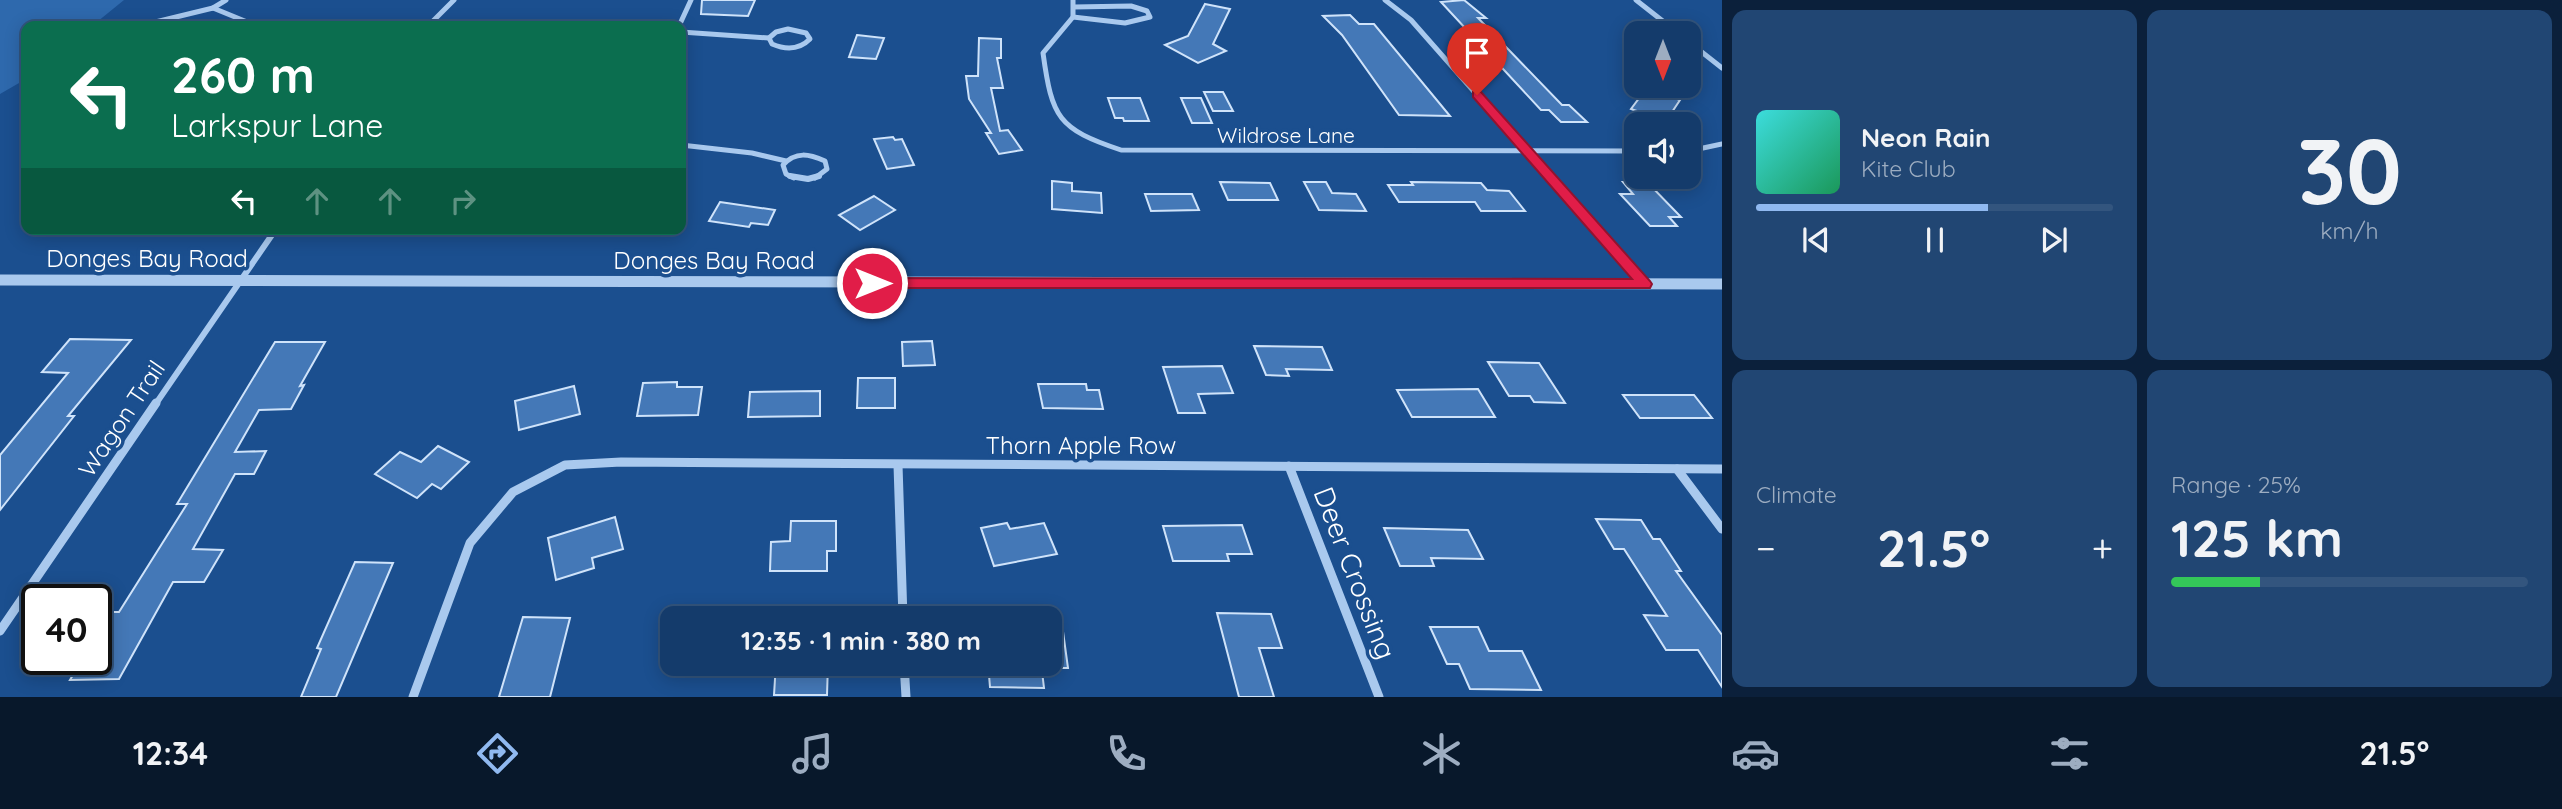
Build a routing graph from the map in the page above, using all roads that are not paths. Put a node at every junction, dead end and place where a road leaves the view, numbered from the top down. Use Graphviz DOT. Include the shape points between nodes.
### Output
graph roads {
  1 [pos="226,0"];
  2 [pos="454,0"];
  3 [pos="691,0"];
  4 [pos="1385,0"];
  5 [pos="1636,0"];
  6 [pos="1074,3"];
  7 [pos="213,8"];
  8 [pos="1073,17"];
  9 [pos="160,21"];
  10 [pos="245,21"];
  11 [pos="433,21"];
  12 [pos="681,21"];
  13 [pos="1663,21"];
  14 [pos="686,32"];
  15 [pos="769,38"];
  16 [pos="1701,51"];
  17 [pos="1722,68"];
  18 [pos="1722,144"];
  19 [pos="686,146"];
  20 [pos="1701,148"];
  21 [pos="1526,151"];
  22 [pos="1624,151"];
  23 [pos="786,161"];
  24 [pos="272,235"];
  25 [pos="0,280"];
  26 [pos="242,280"];
  27 [pos="1644,284"];
  28 [pos="1722,284"];
  29 [pos="898,465"];
  30 [pos="1289,466"];
  31 [pos="1677,469"];
  32 [pos="1722,469"];
  33 [pos="1722,529"];
  34 [pos="903,606"];
  35 [pos="0,631"];
  36 [pos="904,676"];
  37 [pos="413,697"];
  38 [pos="905,697"];
  39 [pos="1379,697"];
  1 -- 7 [label="street"];
  2 -- 11 [label="street"];
  3 -- 12 [label="street"];
  4 -- 21 [label="street" via="1411,20"];
  5 -- 13 [label="street"];
  6 -- 8 [label="street"];
  6 -- 8 [label="street" via="1131,6 1147,11 1150,17 1135,23"];
  7 -- 9 [label="street"];
  7 -- 10 [label="street"];
  8 -- 21 [label="street, Wildrose Lane" via="1043,53 1055,115 1082,138 1121,150"];
  14 -- 15 [label="street"];
  15 -- 15 [label="street" via="772,44 787,48 810,39 795,29 781,30"];
  16 -- 17 [label="street"];
  18 -- 20 [label="street"];
  19 -- 23 [label="street"];
  21 -- 22 [label="street, Wildrose Lane"];
  21 -- 27 [label="street"];
  23 -- 23 [label="street" via="786,174 798,179 814,178 827,169 825,161 809,154"];
  24 -- 26 [label="street, Wagon Trail"];
  25 -- 26 [label="street, Donges Bay Road"];
  26 -- 27 [label="street, Donges Bay Road"];
  26 -- 35 [label="street, Wagon Trail"];
  27 -- 28 [label="street, Donges Bay Road"];
  29 -- 30 [label="street, Thorn Apple Row"];
  29 -- 34 [label="street"];
  29 -- 37 [label="street, Thorn Apple Row" via="565,465 513,492 470,543"];
  30 -- 31 [label="street, Thorn Apple Row"];
  30 -- 39 [label="street, Deer Crossing"];
  31 -- 32 [label="street, Thorn Apple Row"];
  31 -- 33 [label="street"];
  36 -- 38 [label="street"];
}
